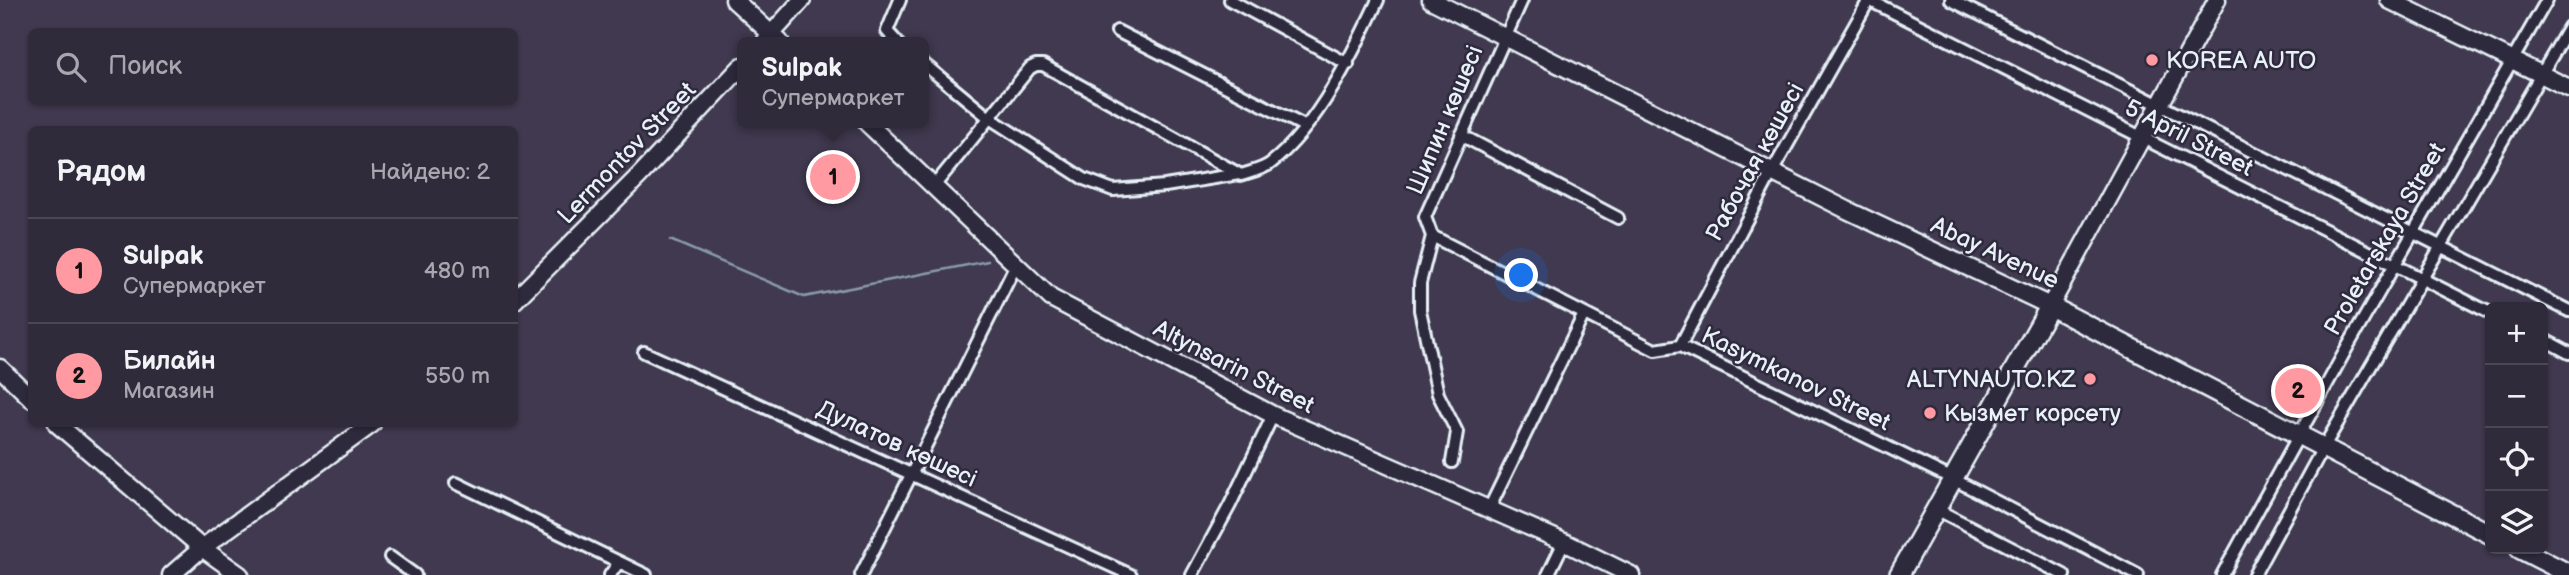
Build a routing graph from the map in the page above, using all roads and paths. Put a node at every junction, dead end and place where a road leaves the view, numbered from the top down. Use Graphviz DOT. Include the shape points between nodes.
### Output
graph roads {
  1 [pos="734,0"];
  2 [pos="803,0"];
  3 [pos="900,0"];
  4 [pos="1230,0"];
  5 [pos="1378,0"];
  6 [pos="1431,0"];
  7 [pos="1522,0"];
  8 [pos="1869,0"];
  9 [pos="1951,0"];
  10 [pos="2217,0"];
  11 [pos="2389,0"];
  12 [pos="2547,0"];
  13 [pos="2569,27"];
  14 [pos="1116,31"];
  15 [pos="769,37"];
  16 [pos="774,37"];
  17 [pos="892,37"];
  18 [pos="1504,37"];
  19 [pos="2512,59"];
  20 [pos="1348,64"];
  21 [pos="929,68"];
  22 [pos="737,71"];
  23 [pos="2541,74"];
  24 [pos="2569,88"];
  25 [pos="2159,105"];
  26 [pos="988,117"];
  27 [pos="1306,127"];
  28 [pos="872,128"];
  29 [pos="1461,135"];
  30 [pos="2141,137"];
  31 [pos="1772,172"];
  32 [pos="1240,174"];
  33 [pos="933,186"];
  34 [pos="1618,218"];
  35 [pos="2413,233"];
  36 [pos="1432,236"];
  37 [pos="2441,247"];
  38 [pos="1016,265"];
  39 [pos="2395,265"];
  40 [pos="2422,279"];
  41 [pos="518,298"];
  42 [pos="2050,306"];
  43 [pos="2485,310"];
  44 [pos="2569,312"];
  45 [pos="1584,314"];
  46 [pos="2548,342"];
  47 [pos="1680,346"];
  48 [pos="644,352"];
  49 [pos="2569,353"];
  50 [pos="0,368"];
  51 [pos="28,395"];
  52 [pos="1273,415"];
  53 [pos="61,427"];
  54 [pos="368,427"];
  55 [pos="2298,435"];
  56 [pos="2323,448"];
  57 [pos="1452,462"];
  58 [pos="913,474"];
  59 [pos="1953,479"];
  60 [pos="456,483"];
  61 [pos="1489,509"];
  62 [pos="1936,509"];
  63 [pos="2485,531"];
  64 [pos="1564,542"];
  65 [pos="202,548"];
  66 [pos="2530,554"];
  67 [pos="390,557"];
  68 [pos="619,562"];
  69 [pos="2569,574"];
  70 [pos="171,575"];
  71 [pos="240,575"];
  72 [pos="415,575"];
  73 [pos="610,575"];
  74 [pos="646,575"];
  75 [pos="861,575"];
  76 [pos="1131,575"];
  77 [pos="1192,575"];
  78 [pos="1548,575"];
  79 [pos="1631,575"];
  80 [pos="1899,575"];
  81 [pos="2064,575"];
  82 [pos="2138,575"];
  83 [pos="2222,575"];
  84 [pos="2254,575"];
  1 -- 15 [label="street"];
  2 -- 16 [label="street"];
  3 -- 17 [label="street" via="887,31"];
  4 -- 20 [label="street"];
  5 -- 20 [label="street"];
  6 -- 18 [label="street, Abay Avenue"];
  7 -- 18 [label="street, Шипин көшесі"];
  8 -- 30 [label="street, 5 April Street"];
  8 -- 31 [label="street, Рабочая көшесі"];
  9 -- 25 [label="street, 5 April Street"];
  10 -- 25 [label="street"];
  11 -- 19 [label="street"];
  12 -- 19 [label="street, Proletarskaya Street"];
  13 -- 23 [label="street"];
  14 -- 27 [label="street"];
  18 -- 29 [label="street, Шипин көшесі"];
  18 -- 31 [label="street, Abay Avenue"];
  19 -- 23 [label="street"];
  19 -- 35 [label="street, Proletarskaya Street"];
  20 -- 27 [label="street"];
  21 -- 26 [label="street"];
  22 -- 41 [label="street, Lermontov Street"];
  23 -- 24 [label="street"];
  23 -- 37 [label="street"];
  25 -- 30 [label="street"];
  25 -- 35 [label="street, 5 April Street"];
  26 -- 32 [label="street" via="1084,179 1113,190"];
  26 -- 32 [label="street" via="1030,68 1043,65"];
  26 -- 33 [label="street"];
  27 -- 32 [label="street" via="1270,164"];
  28 -- 33 [label="street, Altynsarin Street"];
  29 -- 34 [label="street"];
  29 -- 36 [label="street, Шипин көшесі" via="1425,217"];
  30 -- 39 [label="street, 5 April Street"];
  30 -- 42 [label="street"];
  31 -- 42 [label="street, Abay Avenue"];
  31 -- 47 [label="street, Рабочая көшесі"];
  33 -- 38 [label="street, Altynsarin Street"];
  35 -- 37 [label="street, 5 April Street"];
  35 -- 39 [label="street, Proletarskaya Street"];
  36 -- 45 [label="street, Kasymkanov Street"];
  36 -- 57 [label="street, Шипин көшесі" via="1420,283 1420,310 1438,394 1457,432"];
  37 -- 40 [label="street"];
  37 -- 44 [label="street, 5 April Street"];
  38 -- 52 [label="street, Altynsarin Street" via="1051,298"];
  38 -- 58 [label="street"];
  39 -- 40 [label="street, 5 April Street"];
  39 -- 55 [label="street, Proletarskaya Street"];
  40 -- 43 [label="street, 5 April Street"];
  40 -- 56 [label="street"];
  42 -- 55 [label="main road, Abay Avenue"];
  42 -- 59 [label="main road"];
  45 -- 47 [label="street, Kasymkanov Street" via="1655,349"];
  45 -- 61 [label="street"];
  46 -- 49 [label="street"];
  47 -- 59 [label="street, Kasymkanov Street"];
  48 -- 58 [label="street, Дулатов көшесі"];
  50 -- 51 [label="street"];
  52 -- 61 [label="street, Altynsarin Street"];
  52 -- 77 [label="street"];
  53 -- 65 [label="street"];
  54 -- 65 [label="street"];
  55 -- 56 [label="main road, Abay Avenue"];
  55 -- 83 [label="street, Proletarskaya Street"];
  56 -- 63 [label="main road, Abay Avenue"];
  56 -- 84 [label="street"];
  58 -- 75 [label="street"];
  58 -- 76 [label="street, Дулатов көшесі"];
  59 -- 62 [label="main road"];
  59 -- 82 [label="street, Kasymkanov Street"];
  60 -- 68 [label="street"];
  61 -- 64 [label="street, Altynsarin Street"];
  62 -- 80 [label="main road"];
  62 -- 81 [label="street"];
  64 -- 78 [label="street"];
  64 -- 79 [label="street, Altynsarin Street"];
  65 -- 70 [label="street"];
  65 -- 71 [label="street"];
  66 -- 69 [label="main road"];
  67 -- 72 [label="street"];
  68 -- 73 [label="street"];
  68 -- 74 [label="street"];
}
